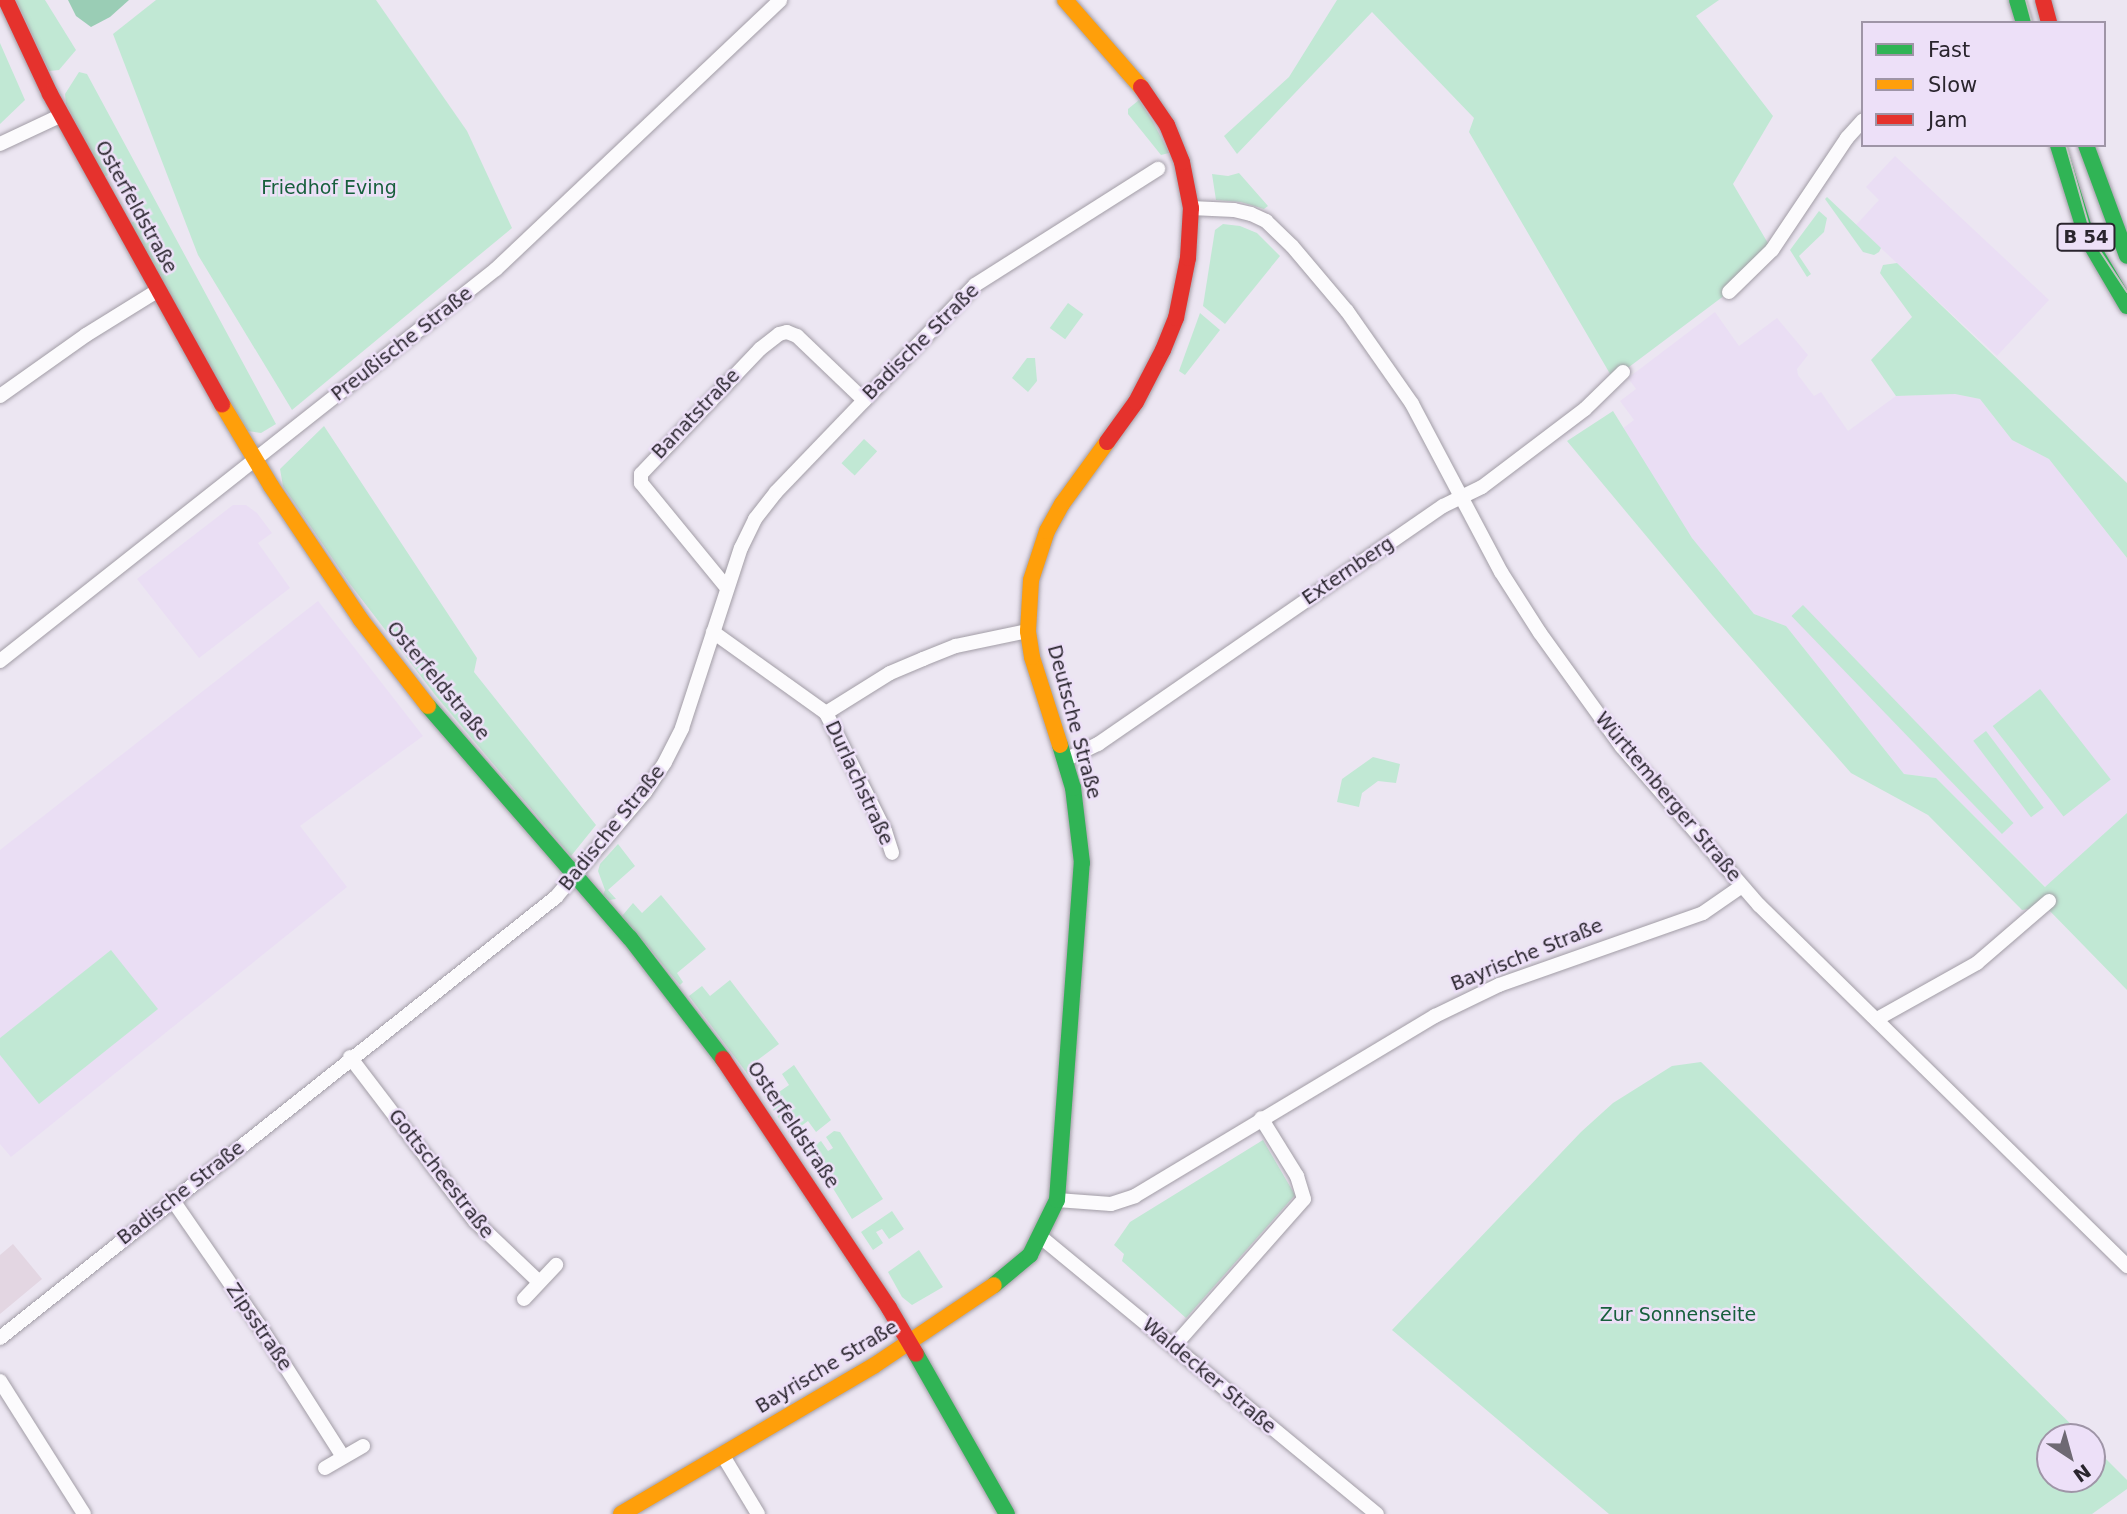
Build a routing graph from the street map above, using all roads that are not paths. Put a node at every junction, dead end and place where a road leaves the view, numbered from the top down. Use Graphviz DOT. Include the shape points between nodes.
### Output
graph roads {
  1 [pos="6,0"];
  2 [pos="780,0"];
  3 [pos="1065,0"];
  4 [pos="2017,0"];
  5 [pos="2043,0"];
  6 [pos="2023,21"];
  7 [pos="2048,21"];
  8 [pos="62,115"];
  9 [pos="1861,122"];
  10 [pos="0,144"];
  11 [pos="2059,147"];
  12 [pos="2087,147"];
  13 [pos="1158,169"];
  14 [pos="1191,208"];
  15 [pos="2127,256"];
  16 [pos="158,291"];
  17 [pos="1729,292"];
  18 [pos="2127,306"];
  19 [pos="1622,372"];
  20 [pos="0,396"];
  21 [pos="864,400"];
  22 [pos="254,460"];
  23 [pos="1460,498"];
  24 [pos="727,588"];
  25 [pos="1028,631"];
  26 [pos="713,632"];
  27 [pos="0,661"];
  28 [pos="826,713"];
  29 [pos="1065,760"];
  30 [pos="892,853"];
  31 [pos="576,877"];
  32 [pos="1742,886"];
  33 [pos="2049,901"];
  34 [pos="1877,1019"];
  35 [pos="350,1057"];
  36 [pos="1261,1118"];
  37 [pos="172,1199"];
  38 [pos="1058,1200"];
  39 [pos="1042,1238"];
  40 [pos="556,1265"];
  41 [pos="2127,1266"];
  42 [pos="539,1282"];
  43 [pos="524,1299"];
  44 [pos="0,1338"];
  45 [pos="908,1343"];
  46 [pos="1174,1346"];
  47 [pos="0,1381"];
  48 [pos="363,1446"];
  49 [pos="722,1454"];
  50 [pos="344,1457"];
  51 [pos="325,1468"];
  52 [pos="84,1514"];
  53 [pos="621,1514"];
  54 [pos="758,1514"];
  55 [pos="1007,1514"];
  56 [pos="1377,1514"];
  1 -- 8 [label="street, Osterfeldstraße"];
  2 -- 22 [label="street, Preußische Straße" via="496,269"];
  3 -- 14 [label="street, Deutsche Straße" via="1148,96 1167,125 1182,162"];
  4 -- 6 [label="street"];
  5 -- 7 [label="street"];
  8 -- 10 [label="street"];
  8 -- 16 [label="street, Osterfeldstraße"];
  9 -- 17 [label="street" via="1773,250"];
  11 -- 18 [label="street, B 54" via="2087,238"];
  12 -- 15 [label="street, B 54"];
  13 -- 21 [label="street, Badische Straße" via="975,285"];
  14 -- 23 [label="street, Württemberger Straße" via="1251,214 1266,221 1292,246 1347,311 1407,396"];
  14 -- 25 [label="street, Deutsche Straße" via="1188,258 1176,318 1136,402 1047,531 1031,580"];
  16 -- 20 [label="street"];
  16 -- 22 [label="street, Osterfeldstraße"];
  19 -- 23 [label="street, Externberg" via="1585,409 1482,487"];
  21 -- 24 [label="street, Badische Straße" via="755,519"];
  21 -- 24 [label="street, Banatstraße" via="797,336 779,334 648,464 641,482"];
  22 -- 27 [label="street, Preußische Straße"];
  22 -- 31 [label="street, Osterfeldstraße" via="382,649"];
  23 -- 29 [label="street, Externberg" via="1098,744"];
  23 -- 32 [label="street, Württemberger Straße" via="1540,633 1622,747"];
  24 -- 26 [label="street, Badische Straße"];
  25 -- 28 [label="street, Durlachstraße" via="956,646 923,659 890,673"];
  25 -- 29 [label="street, Deutsche Straße" via="1038,681"];
  26 -- 28 [label="street, Durlachstraße"];
  26 -- 31 [label="street, Badische Straße" via="682,728 665,762"];
  28 -- 30 [label="street, Durlachstraße"];
  29 -- 38 [label="street, Deutsche Straße" via="1082,863"];
  31 -- 35 [label="street, Badische Straße" via="539,911"];
  31 -- 45 [label="street, Osterfeldstraße" via="677,995 718,1051"];
  32 -- 34 [label="street, Württemberger Straße"];
  32 -- 36 [label="street, Bayrische Straße" via="1703,913 1499,985 1435,1016"];
  33 -- 34 [label="street" via="1977,963"];
  34 -- 41 [label="street, Württemberger Straße"];
  35 -- 37 [label="street, Badische Straße"];
  35 -- 42 [label="street, Gottscheestraße" via="475,1220"];
  36 -- 38 [label="street, Bayrische Straße" via="1123,1200 1111,1204"];
  36 -- 46 [label="street" via="1297,1177 1304,1199"];
  37 -- 44 [label="street, Badische Straße"];
  37 -- 50 [label="street, Zipsstraße"];
  38 -- 39 [label="street, Deutsche Straße"];
  39 -- 45 [label="street, Bayrische Straße" via="1005,1277"];
  39 -- 46 [label="street, Waldecker Straße"];
  40 -- 42 [label="street"];
  42 -- 43 [label="street"];
  45 -- 49 [label="street, Bayrische Straße"];
  45 -- 55 [label="street, Osterfeldstraße"];
  46 -- 56 [label="street, Waldecker Straße"];
  47 -- 52 [label="street"];
  48 -- 50 [label="street"];
  49 -- 53 [label="street, Bayrische Straße"];
  49 -- 54 [label="street"];
  50 -- 51 [label="street"];
}
